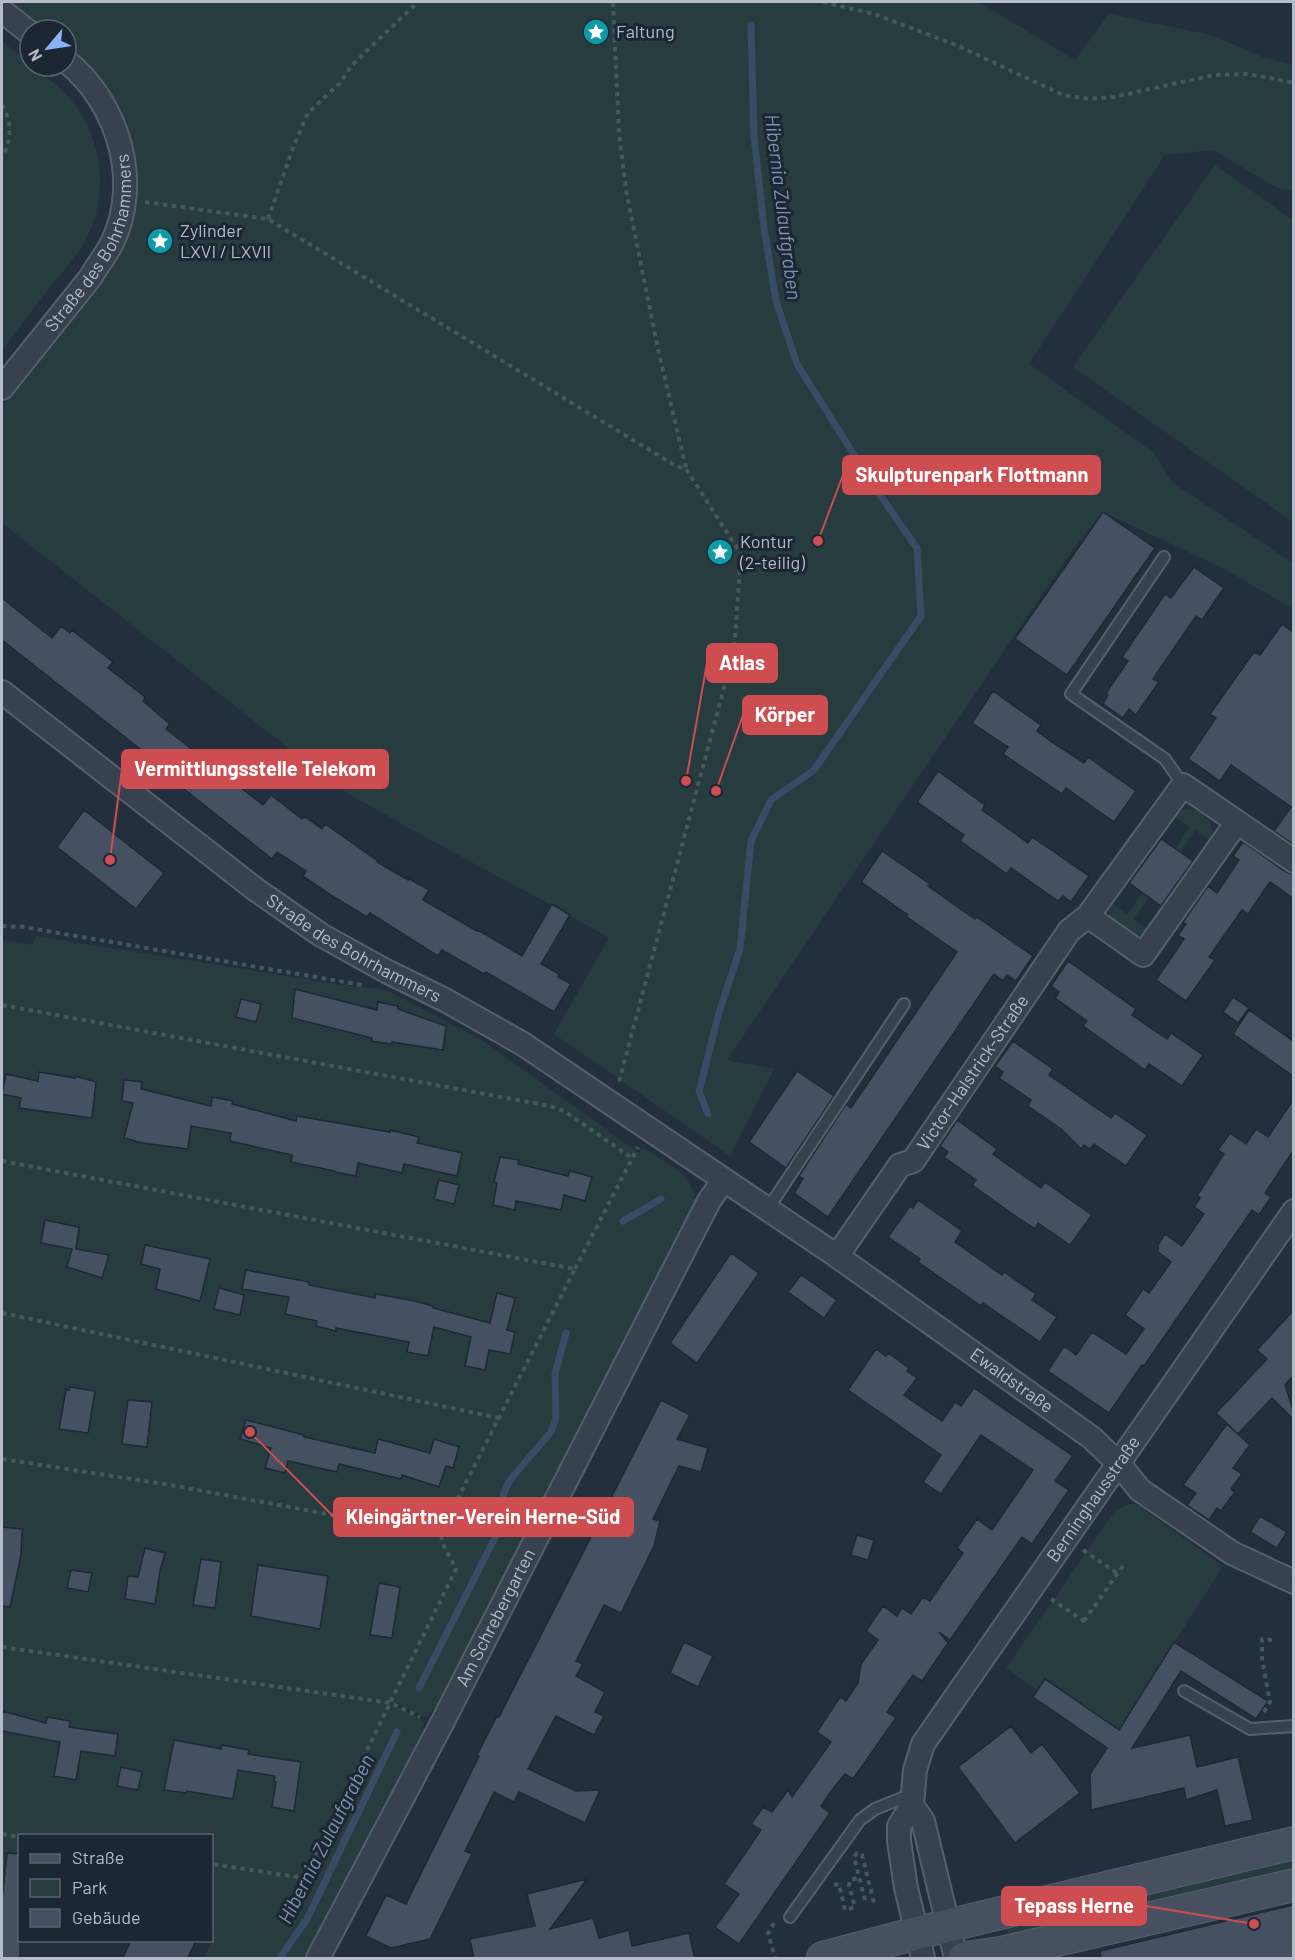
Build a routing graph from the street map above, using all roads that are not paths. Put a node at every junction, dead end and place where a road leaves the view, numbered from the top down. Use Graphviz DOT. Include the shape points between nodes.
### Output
graph roads {
  1 [pos="2,11"];
  2 [pos="18,24"];
  3 [pos="78,72"];
  4 [pos="2,388"];
  5 [pos="1164,557"];
  6 [pos="2,692"];
  7 [pos="1183,785"];
  8 [pos="1237,822"];
  9 [pos="1293,861"];
  10 [pos="1088,916"];
  11 [pos="904,1004"];
  12 [pos="723,1181"];
  13 [pos="767,1210"];
  14 [pos="1293,1211"];
  15 [pos="837,1256"];
  16 [pos="1118,1463"];
  17 [pos="1293,1582"];
  18 [pos="1184,1691"];
  19 [pos="1293,1726"];
  20 [pos="912,1800"];
  21 [pos="1293,1843"];
  22 [pos="1293,1885"];
  23 [pos="790,1917"];
  24 [pos="948,1926"];
  25 [pos="920,1946"];
  26 [pos="973,1958"];
  27 [pos="318,1959"];
  28 [pos="823,1959"];
  1 -- 2 [label="street"];
  3 -- 4 [label="street, Straße des Bohrhammers" via="104,104 116,129 123,162 125,198 121,218 113,241 90,278"];
  5 -- 7 [label="lane" via="1071,694 1165,759"];
  6 -- 12 [label="street, Straße des Bohrhammers" via="255,889 321,935 446,999 523,1044"];
  7 -- 8 [label="street"];
  7 -- 10 [label="street, Victor-Halstrick-Straße"];
  8 -- 9 [label="street"];
  8 -- 10 [label="street" via="1143,955"];
  10 -- 15 [label="street, Victor-Halstrick-Straße" via="1069,931 912,1161 900,1165"];
  11 -- 13 [label="lane"];
  12 -- 13 [label="street, Ewaldstraße"];
  12 -- 27 [label="street, Am Schrebergarten" via="709,1201"];
  13 -- 15 [label="street, Ewaldstraße"];
  14 -- 16 [label="street, Berninghausstraße"];
  15 -- 16 [label="street, Ewaldstraße" via="1092,1438"];
  16 -- 17 [label="street, Ewaldstraße" via="1140,1490 1232,1553"];
  16 -- 20 [label="street, Berninghausstraße" via="923,1744"];
  18 -- 19 [label="lane" via="1250,1730"];
  20 -- 23 [label="lane" via="875,1809 860,1820"];
  20 -- 24 [label="street" via="924,1821"];
  20 -- 25 [label="street, Berninghausstraße" via="899,1826 899,1841"];
  21 -- 24 [label="main road"];
  22 -- 26 [label="main road"];
  24 -- 25 [label="main road"];
  24 -- 26 [label="street"];
  25 -- 28 [label="main road"];
}
